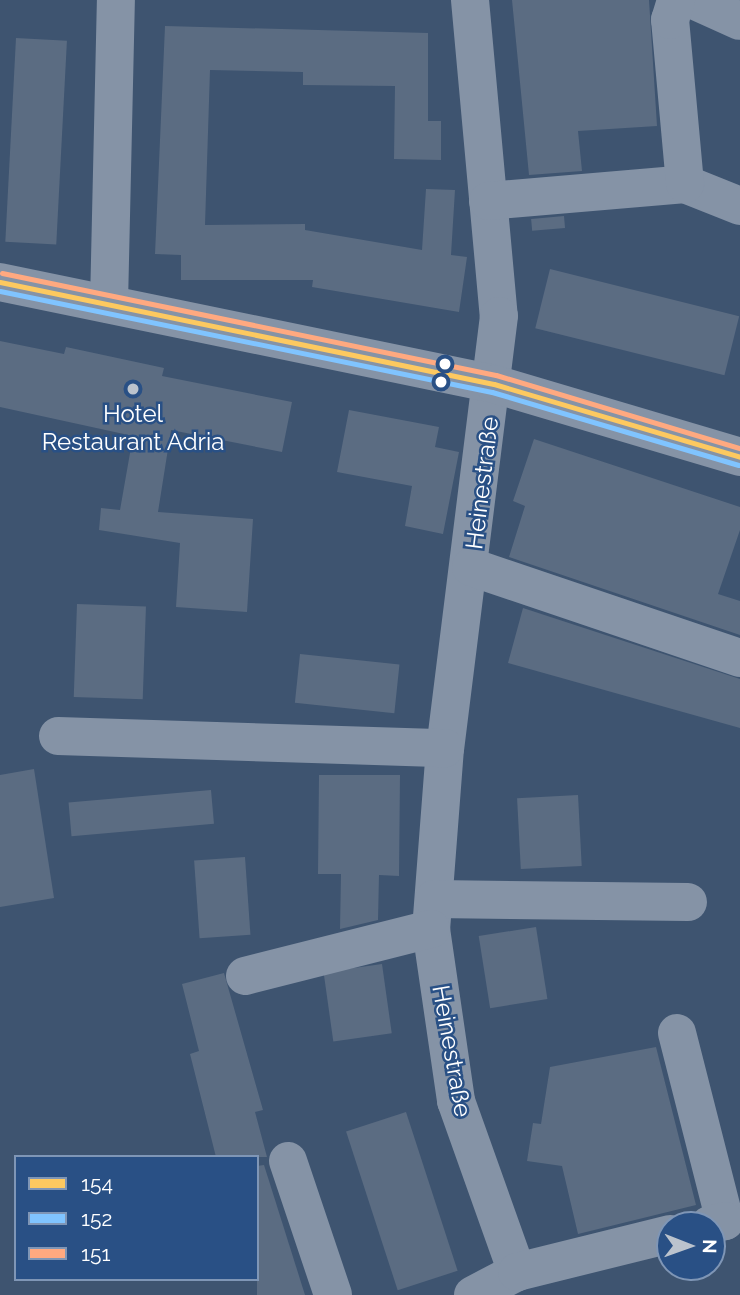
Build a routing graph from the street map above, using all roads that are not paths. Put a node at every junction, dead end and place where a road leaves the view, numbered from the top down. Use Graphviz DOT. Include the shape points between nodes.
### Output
graph roads {
  1 [pos="116,0"];
  2 [pos="470,0"];
  3 [pos="676,0"];
  4 [pos="693,0"];
  5 [pos="740,21"];
  6 [pos="685,184"];
  7 [pos="488,201"];
  8 [pos="740,206"];
  9 [pos="0,282"];
  10 [pos="109,304"];
  11 [pos="494,384"];
  12 [pos="740,457"];
  13 [pos="471,568"];
  14 [pos="740,658"];
  15 [pos="58,736"];
  16 [pos="445,748"];
  17 [pos="688,902"];
  18 [pos="432,914"];
  19 [pos="245,976"];
  20 [pos="677,1033"];
  21 [pos="288,1161"];
  22 [pos="714,1211"];
  23 [pos="656,1237"];
  24 [pos="517,1272"];
  25 [pos="333,1295"];
  26 [pos="473,1295"];
  1 -- 10 [label="street"];
  2 -- 7 [label="street, Heinestraße"];
  3 -- 6 [label="street" via="670,20"];
  4 -- 5 [label="street"];
  6 -- 7 [label="street"];
  6 -- 8 [label="street"];
  7 -- 11 [label="street, Heinestraße" via="499,316"];
  9 -- 10 [label="street"];
  10 -- 11 [label="street"];
  11 -- 12 [label="street"];
  11 -- 13 [label="street, Heinestraße"];
  13 -- 14 [label="street"];
  13 -- 16 [label="street, Heinestraße"];
  15 -- 16 [label="street"];
  16 -- 18 [label="street, Heinestraße"];
  17 -- 18 [label="street"];
  18 -- 19 [label="street"];
  18 -- 24 [label="street, Heinestraße" via="456,1101"];
  20 -- 22 [label="street"];
  21 -- 25 [label="street"];
  23 -- 24 [label="street"];
  24 -- 26 [label="street"];
}
